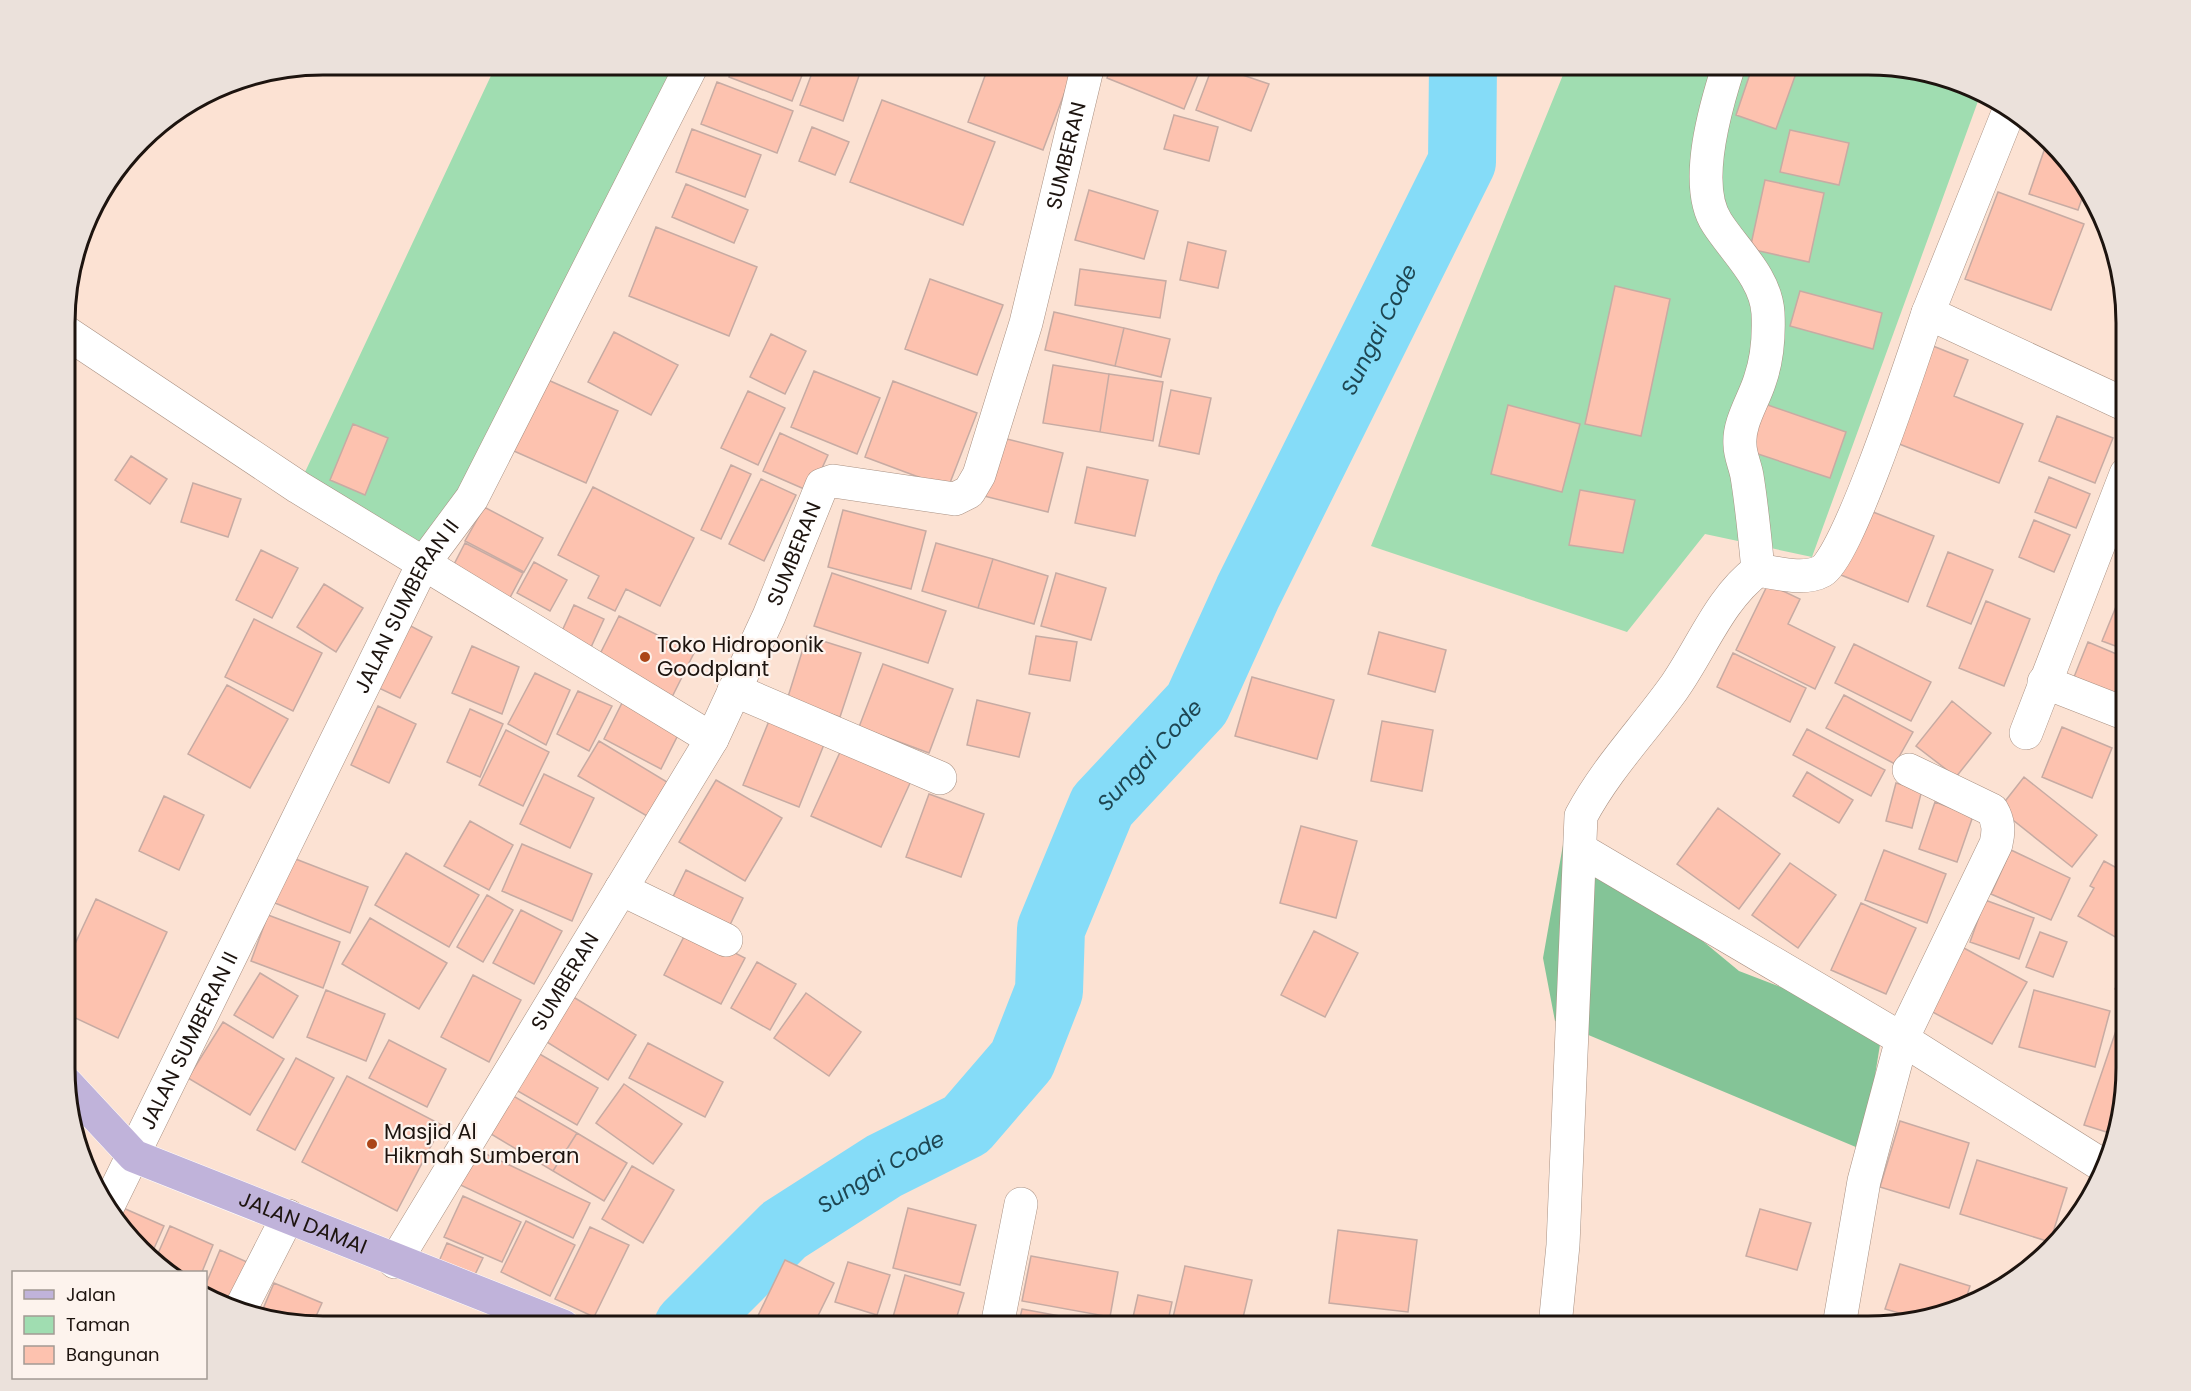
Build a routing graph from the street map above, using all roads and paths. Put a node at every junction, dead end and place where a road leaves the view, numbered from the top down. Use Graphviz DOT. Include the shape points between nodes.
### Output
graph roads {
  1 [pos="686,75"];
  2 [pos="1085,75"];
  3 [pos="1726,75"];
  4 [pos="2006,117"];
  5 [pos="1929,314"];
  6 [pos="75,338"];
  7 [pos="2116,400"];
  8 [pos="2116,499"];
  9 [pos="423,564"];
  10 [pos="1758,570"];
  11 [pos="2044,682"];
  12 [pos="734,690"];
  13 [pos="2116,710"];
  14 [pos="2026,733"];
  15 [pos="712,739"];
  16 [pos="1909,770"];
  17 [pos="940,778"];
  18 [pos="1581,850"];
  19 [pos="621,889"];
  20 [pos="726,940"];
  21 [pos="1902,1039"];
  22 [pos="77,1094"];
  23 [pos="134,1156"];
  24 [pos="2097,1162"];
  25 [pos="112,1198"];
  26 [pos="1021,1204"];
  27 [pos="288,1216"];
  28 [pos="395,1262"];
  29 [pos="244,1303"];
  30 [pos="537,1316"];
  31 [pos="999,1316"];
  32 [pos="1556,1316"];
  33 [pos="1841,1316"];
  1 -- 9 [label="street, JALAN SUMBERAN II" via="472,498"];
  2 -- 12 [label="street, SUMBERAN" via="1026,323 979,476 969,492 956,500 833,481 822,485"];
  3 -- 10 [label="street" via="1707,163 1709,204 1716,222 1755,276 1768,310 1761,379 1739,444 1751,502"];
  4 -- 5 [label="street"];
  5 -- 7 [label="street"];
  5 -- 10 [label="street" via="1856,514 1825,570 1800,576"];
  6 -- 9 [label="street" via="298,487"];
  8 -- 11 [label="street"];
  9 -- 15 [label="street"];
  9 -- 23 [label="street, JALAN SUMBERAN II"];
  10 -- 18 [label="street" via="1740,584 1674,688 1597,785 1581,816"];
  11 -- 13 [label="street"];
  11 -- 14 [label="street"];
  12 -- 15 [label="street, SUMBERAN"];
  12 -- 17 [label="street"];
  15 -- 19 [label="street, SUMBERAN"];
  16 -- 21 [label="street" via="1992,810 1998,832 1996,844"];
  18 -- 21 [label="street"];
  18 -- 32 [label="street" via="1563,1245"];
  19 -- 20 [label="street"];
  19 -- 28 [label="street, SUMBERAN"];
  21 -- 24 [label="street"];
  21 -- 33 [label="street" via="1864,1181"];
  22 -- 23 [label="main road, JALAN DAMAI"];
  23 -- 25 [label="street, JALAN SUMBERAN II"];
  23 -- 27 [label="main road, JALAN DAMAI"];
  26 -- 31 [label="street"];
  27 -- 28 [label="main road, JALAN DAMAI"];
  27 -- 29 [label="street"];
  28 -- 30 [label="main road, JALAN DAMAI"];
}
